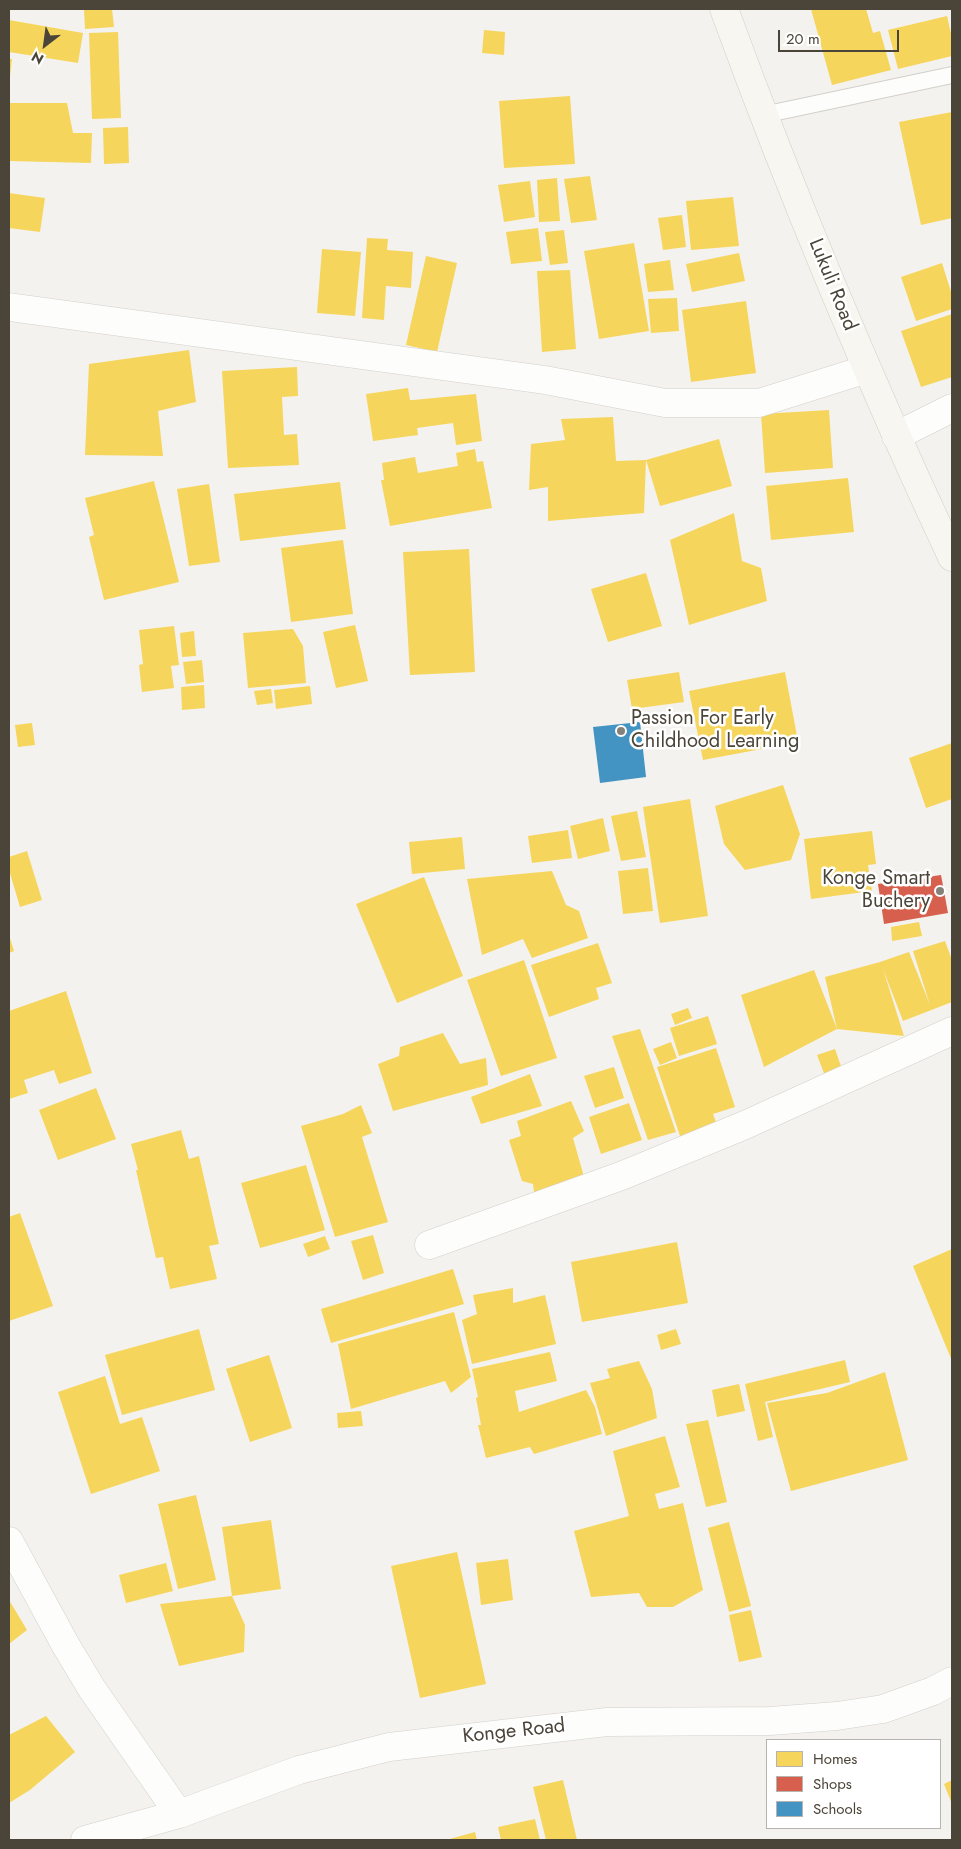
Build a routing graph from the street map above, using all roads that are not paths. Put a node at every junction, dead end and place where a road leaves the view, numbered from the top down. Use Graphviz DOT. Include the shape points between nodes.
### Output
graph roads {
  1 [pos="724,9"];
  2 [pos="952,75"];
  3 [pos="763,115"];
  4 [pos="9,307"];
  5 [pos="866,369"];
  6 [pos="952,408"];
  7 [pos="896,436"];
  8 [pos="952,557"];
  9 [pos="952,1031"];
  10 [pos="429,1246"];
  11 [pos="9,1541"];
  12 [pos="952,1681"];
  13 [pos="179,1814"];
  14 [pos="85,1840"];
  1 -- 3 [label="street, Lukuli Road"];
  2 -- 3 [label="lane"];
  3 -- 5 [label="street, Lukuli Road"];
  4 -- 5 [label="street" via="544,380 665,403 759,403"];
  5 -- 7 [label="street, Lukuli Road"];
  6 -- 7 [label="street"];
  7 -- 8 [label="street, Lukuli Road"];
  9 -- 10 [label="street" via="665,1158"];
  11 -- 13 [label="street" via="92,1689"];
  12 -- 13 [label="street, Konge Road" via="883,1709 837,1716 770,1721 607,1722 389,1747 299,1770"];
  13 -- 14 [label="street, Konge Road"];
}
